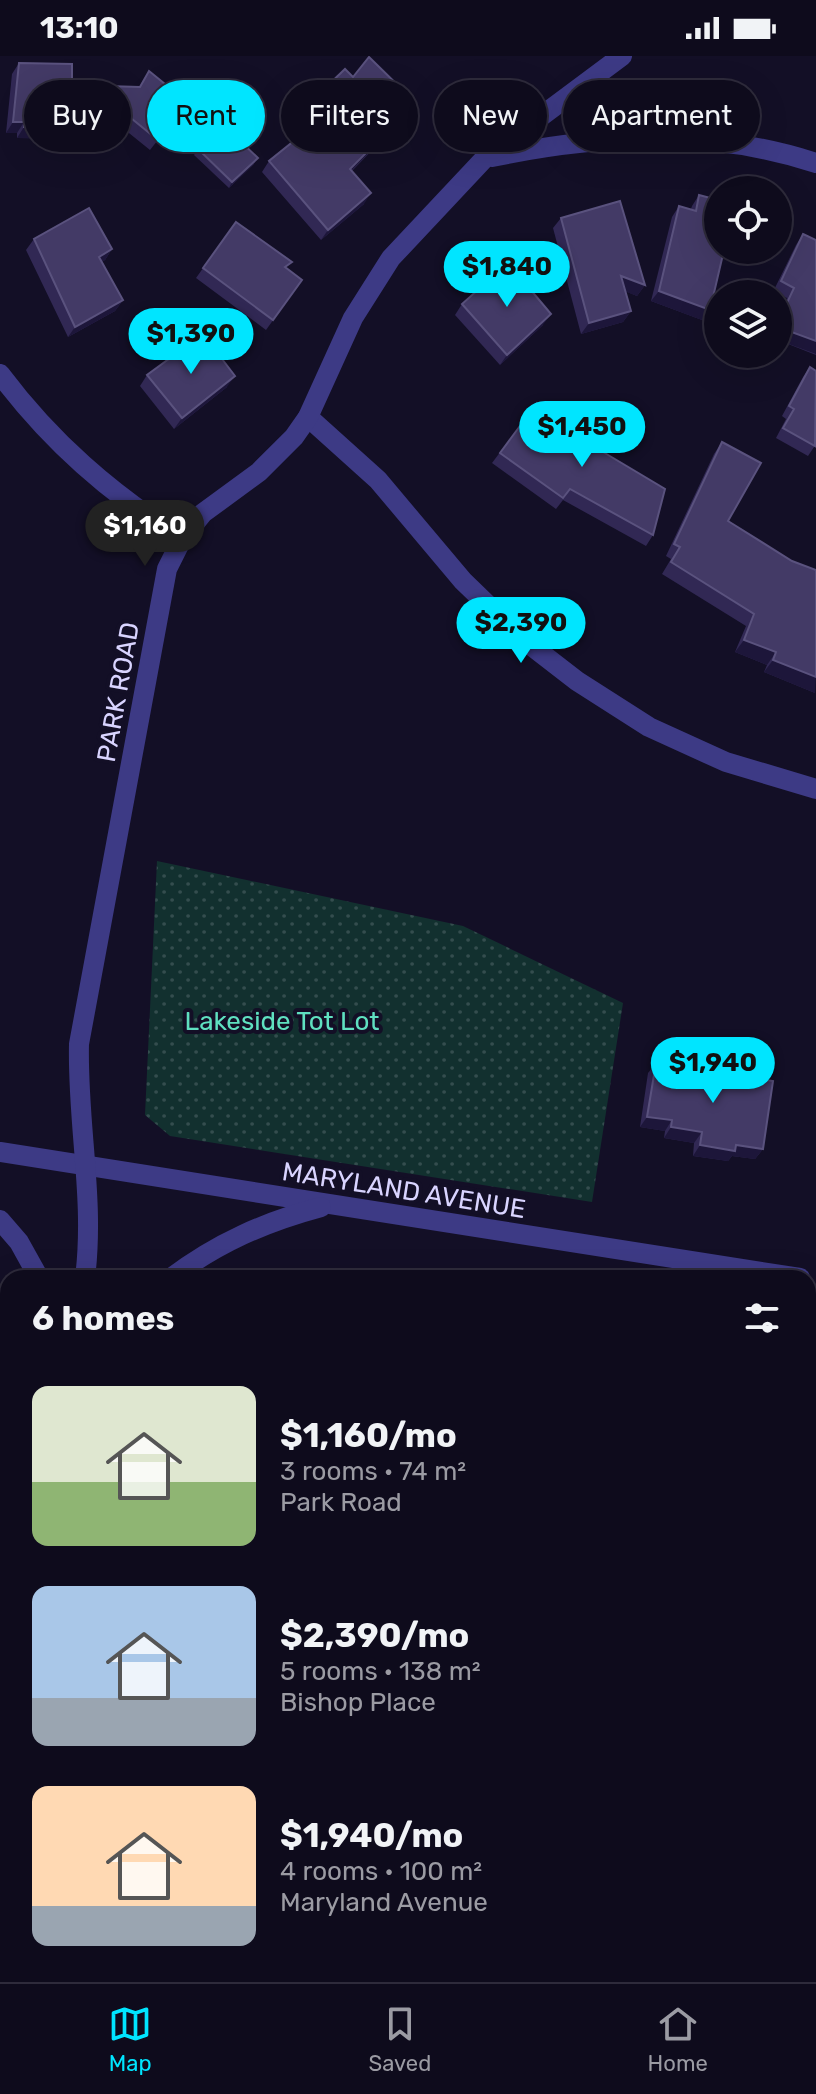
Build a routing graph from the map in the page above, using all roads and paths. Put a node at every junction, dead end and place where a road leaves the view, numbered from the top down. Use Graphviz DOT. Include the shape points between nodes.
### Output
graph roads {
  1 [pos="622,56"];
  2 [pos="484,159"];
  3 [pos="816,163"];
  4 [pos="0,374"];
  5 [pos="308,417"];
  6 [pos="182,539"];
  7 [pos="816,789"];
  8 [pos="0,1152"];
  9 [pos="86,1166"];
  10 [pos="329,1204"];
  11 [pos="0,1220"];
  12 [pos="35,1270"];
  13 [pos="86,1270"];
  14 [pos="181,1270"];
  15 [pos="749,1270"];
  1 -- 2 [label="street, PARK ROAD"];
  2 -- 3 [label="street" via="559,143 636,137 712,141"];
  2 -- 5 [label="street, PARK ROAD" via="391,258 353,318"];
  4 -- 6 [label="street" via="74,460"];
  5 -- 6 [label="street, PARK ROAD" via="259,472 203,513"];
  5 -- 7 [label="street" via="378,480 463,581 524,640 577,681 649,727 726,762"];
  6 -- 9 [label="street, PARK ROAD" via="167,569 79,1044 77,1099"];
  8 -- 9 [label="street, MARYLAND AVENUE"];
  9 -- 10 [label="street, MARYLAND AVENUE"];
  9 -- 13 [label="street, PARK ROAD"];
  10 -- 14 [label="street" via="253,1228"];
  10 -- 15 [label="street, MARYLAND AVENUE"];
  11 -- 12 [label="street"];
}
